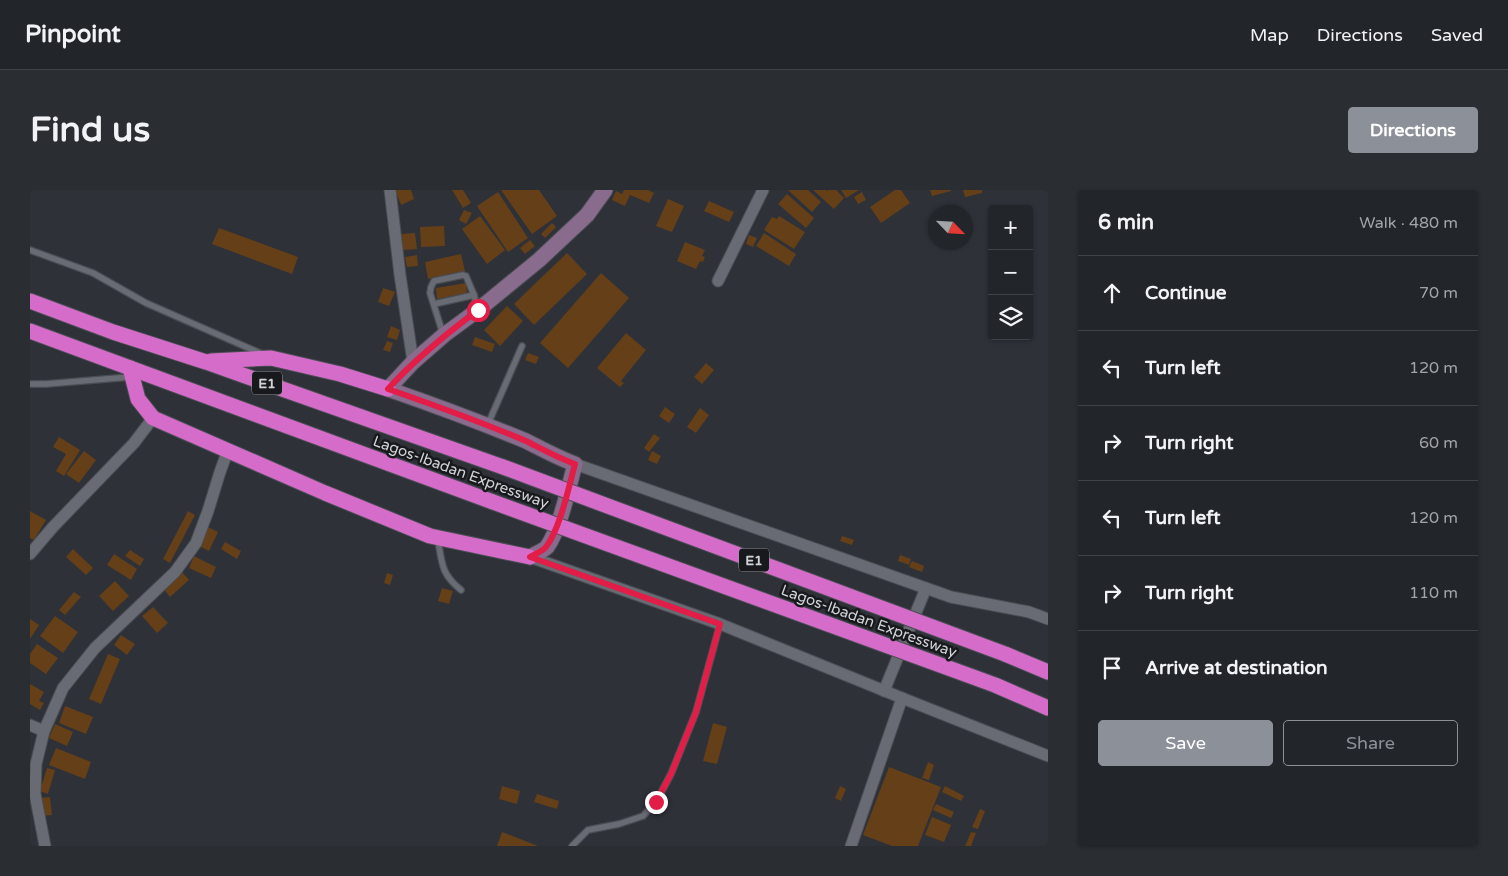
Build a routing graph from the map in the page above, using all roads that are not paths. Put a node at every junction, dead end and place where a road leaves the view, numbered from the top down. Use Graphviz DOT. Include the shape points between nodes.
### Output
graph roads {
  1 [pos="390,190"];
  2 [pos="605,190"];
  3 [pos="763,190"];
  4 [pos="30,250"];
  5 [pos="718,281"];
  6 [pos="474,295"];
  7 [pos="30,301"];
  8 [pos="434,304"];
  9 [pos="478,310"];
  10 [pos="30,331"];
  11 [pos="444,336"];
  12 [pos="522,346"];
  13 [pos="270,358"];
  14 [pos="206,362"];
  15 [pos="413,362"];
  16 [pos="131,372"];
  17 [pos="30,384"];
  18 [pos="388,389"];
  19 [pos="153,418"];
  20 [pos="487,426"];
  21 [pos="228,450"];
  22 [pos="575,464"];
  23 [pos="438,538"];
  24 [pos="30,554"];
  25 [pos="530,557"];
  26 [pos="926,588"];
  27 [pos="461,590"];
  28 [pos="1048,619"];
  29 [pos="720,624"];
  30 [pos="1048,672"];
  31 [pos="884,691"];
  32 [pos="902,698"];
  33 [pos="1048,708"];
  34 [pos="30,725"];
  35 [pos="44,731"];
  36 [pos="1045,753"];
  37 [pos="45,846"];
  38 [pos="572,846"];
  39 [pos="851,846"];
  1 -- 15 [label="street"];
  2 -- 9 [label="street" via="587,215"];
  3 -- 5 [label="street"];
  4 -- 13 [label="lane" via="93,273 146,303"];
  6 -- 8 [label="lane"];
  6 -- 8 [label="lane" via="463,275 434,281 430,290"];
  6 -- 9 [label="lane"];
  7 -- 14 [label="highway, Lagos-Ibadan Expressway / E1"];
  8 -- 11 [label="lane"];
  9 -- 11 [label="street"];
  10 -- 16 [label="highway, Lagos-Ibadan Expressway / E1"];
  11 -- 15 [label="street"];
  12 -- 20 [label="lane"];
  13 -- 14 [label="highway"];
  13 -- 18 [label="highway"];
  14 -- 30 [label="highway, Lagos-Ibadan Expressway / E1, bridge" via="503,467"];
  15 -- 18 [label="street"];
  16 -- 17 [label="lane"];
  16 -- 19 [label="highway" via="138,399"];
  16 -- 33 [label="highway, Lagos-Ibadan Expressway / E1, bridge" via="995,685"];
  18 -- 20 [label="street"];
  19 -- 21 [label="highway"];
  19 -- 24 [label="street" via="134,443"];
  20 -- 22 [label="street"];
  21 -- 23 [label="highway"];
  21 -- 35 [label="street" via="196,542 175,572 95,648 63,688"];
  22 -- 25 [label="street" via="555,530 546,548"];
  22 -- 26 [label="street"];
  23 -- 25 [label="highway"];
  23 -- 27 [label="lane" via="442,565 447,576"];
  25 -- 29 [label="street"];
  26 -- 28 [label="street" via="951,597"];
  26 -- 31 [label="street"];
  29 -- 31 [label="street"];
  29 -- 38 [label="lane" via="696,712 656,802 642,816 588,830"];
  31 -- 32 [label="street"];
  32 -- 36 [label="street"];
  32 -- 39 [label="street"];
  34 -- 35 [label="street"];
  35 -- 37 [label="street" via="36,764 35,794"];
}
